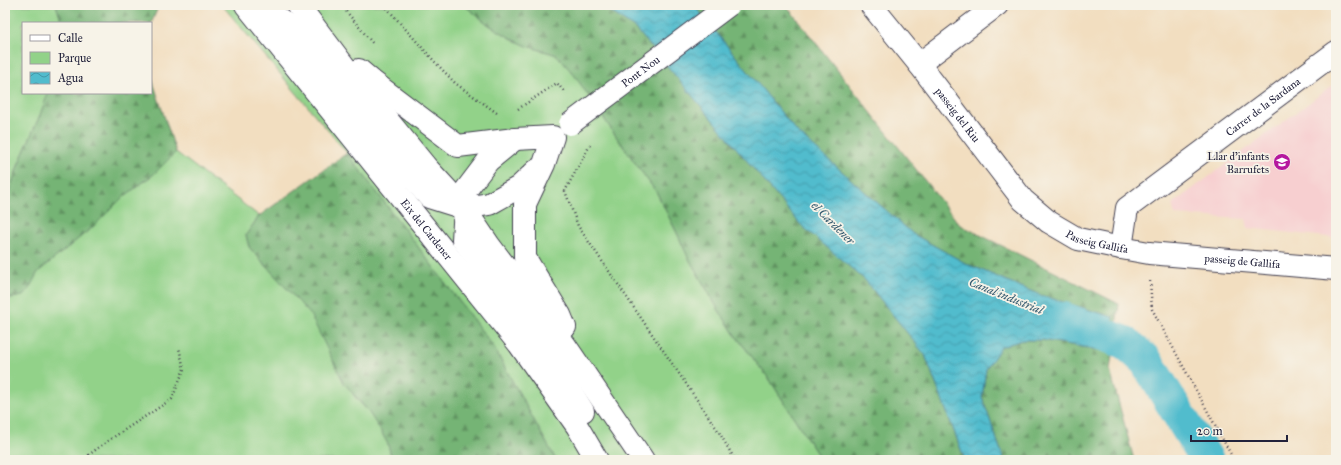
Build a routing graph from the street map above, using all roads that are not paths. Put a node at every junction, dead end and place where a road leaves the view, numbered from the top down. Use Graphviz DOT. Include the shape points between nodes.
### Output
graph roads {
  1 [pos="246,5"];
  2 [pos="262,5"];
  3 [pos="298,5"];
  4 [pos="729,5"];
  5 [pos="870,5"];
  6 [pos="997,5"];
  7 [pos="324,39"];
  8 [pos="1336,52"];
  9 [pos="919,64"];
  10 [pos="553,137"];
  11 [pos="515,138"];
  12 [pos="544,164"];
  13 [pos="464,208"];
  14 [pos="1049,222"];
  15 [pos="1121,248"];
  16 [pos="1149,253"];
  17 [pos="1336,269"];
  18 [pos="588,379"];
  19 [pos="597,460"];
  20 [pos="605,460"];
  21 [pos="643,460"];
  1 -- 19 [label="main road, Eix del Cardener" via="518,344 577,426"];
  2 -- 13 [label="main road, Eix del Cardener" via="290,28 429,197"];
  3 -- 7 [label="main road, Eix del Cardener"];
  4 -- 10 [label="main road, Pont Nou, bridge"];
  5 -- 9 [label="main road, passeig del Riu"];
  6 -- 9 [label="main road"];
  7 -- 11 [label="main road, Eix del Cardener" via="372,81 458,146"];
  7 -- 13 [label="main road, Eix del Cardener" via="422,162"];
  8 -- 15 [label="main road, Carrer de la Sardana" via="1127,208"];
  9 -- 14 [label="main road, passeig del Riu" via="1023,200"];
  10 -- 11 [label="main road, Eix del Cardener"];
  10 -- 12 [label="main road, Eix del Cardener"];
  11 -- 13 [label="main road, Eix del Cardener" via="488,161 466,190"];
  12 -- 13 [label="main road, Eix del Cardener" via="519,187 489,204"];
  12 -- 18 [label="main road, Eix del Cardener" via="524,204 525,258 560,315"];
  13 -- 18 [label="main road, Eix del Cardener"];
  13 -- 20 [label="main road, Eix del Cardener" via="463,240 530,326 600,438"];
  14 -- 15 [label="main road, Passeig Gallifa" via="1078,239"];
  15 -- 16 [label="main road, Passeig Gallifa"];
  16 -- 17 [label="main road, passeig de Gallifa"];
  18 -- 21 [label="main road, Eix del Cardener"];
}
